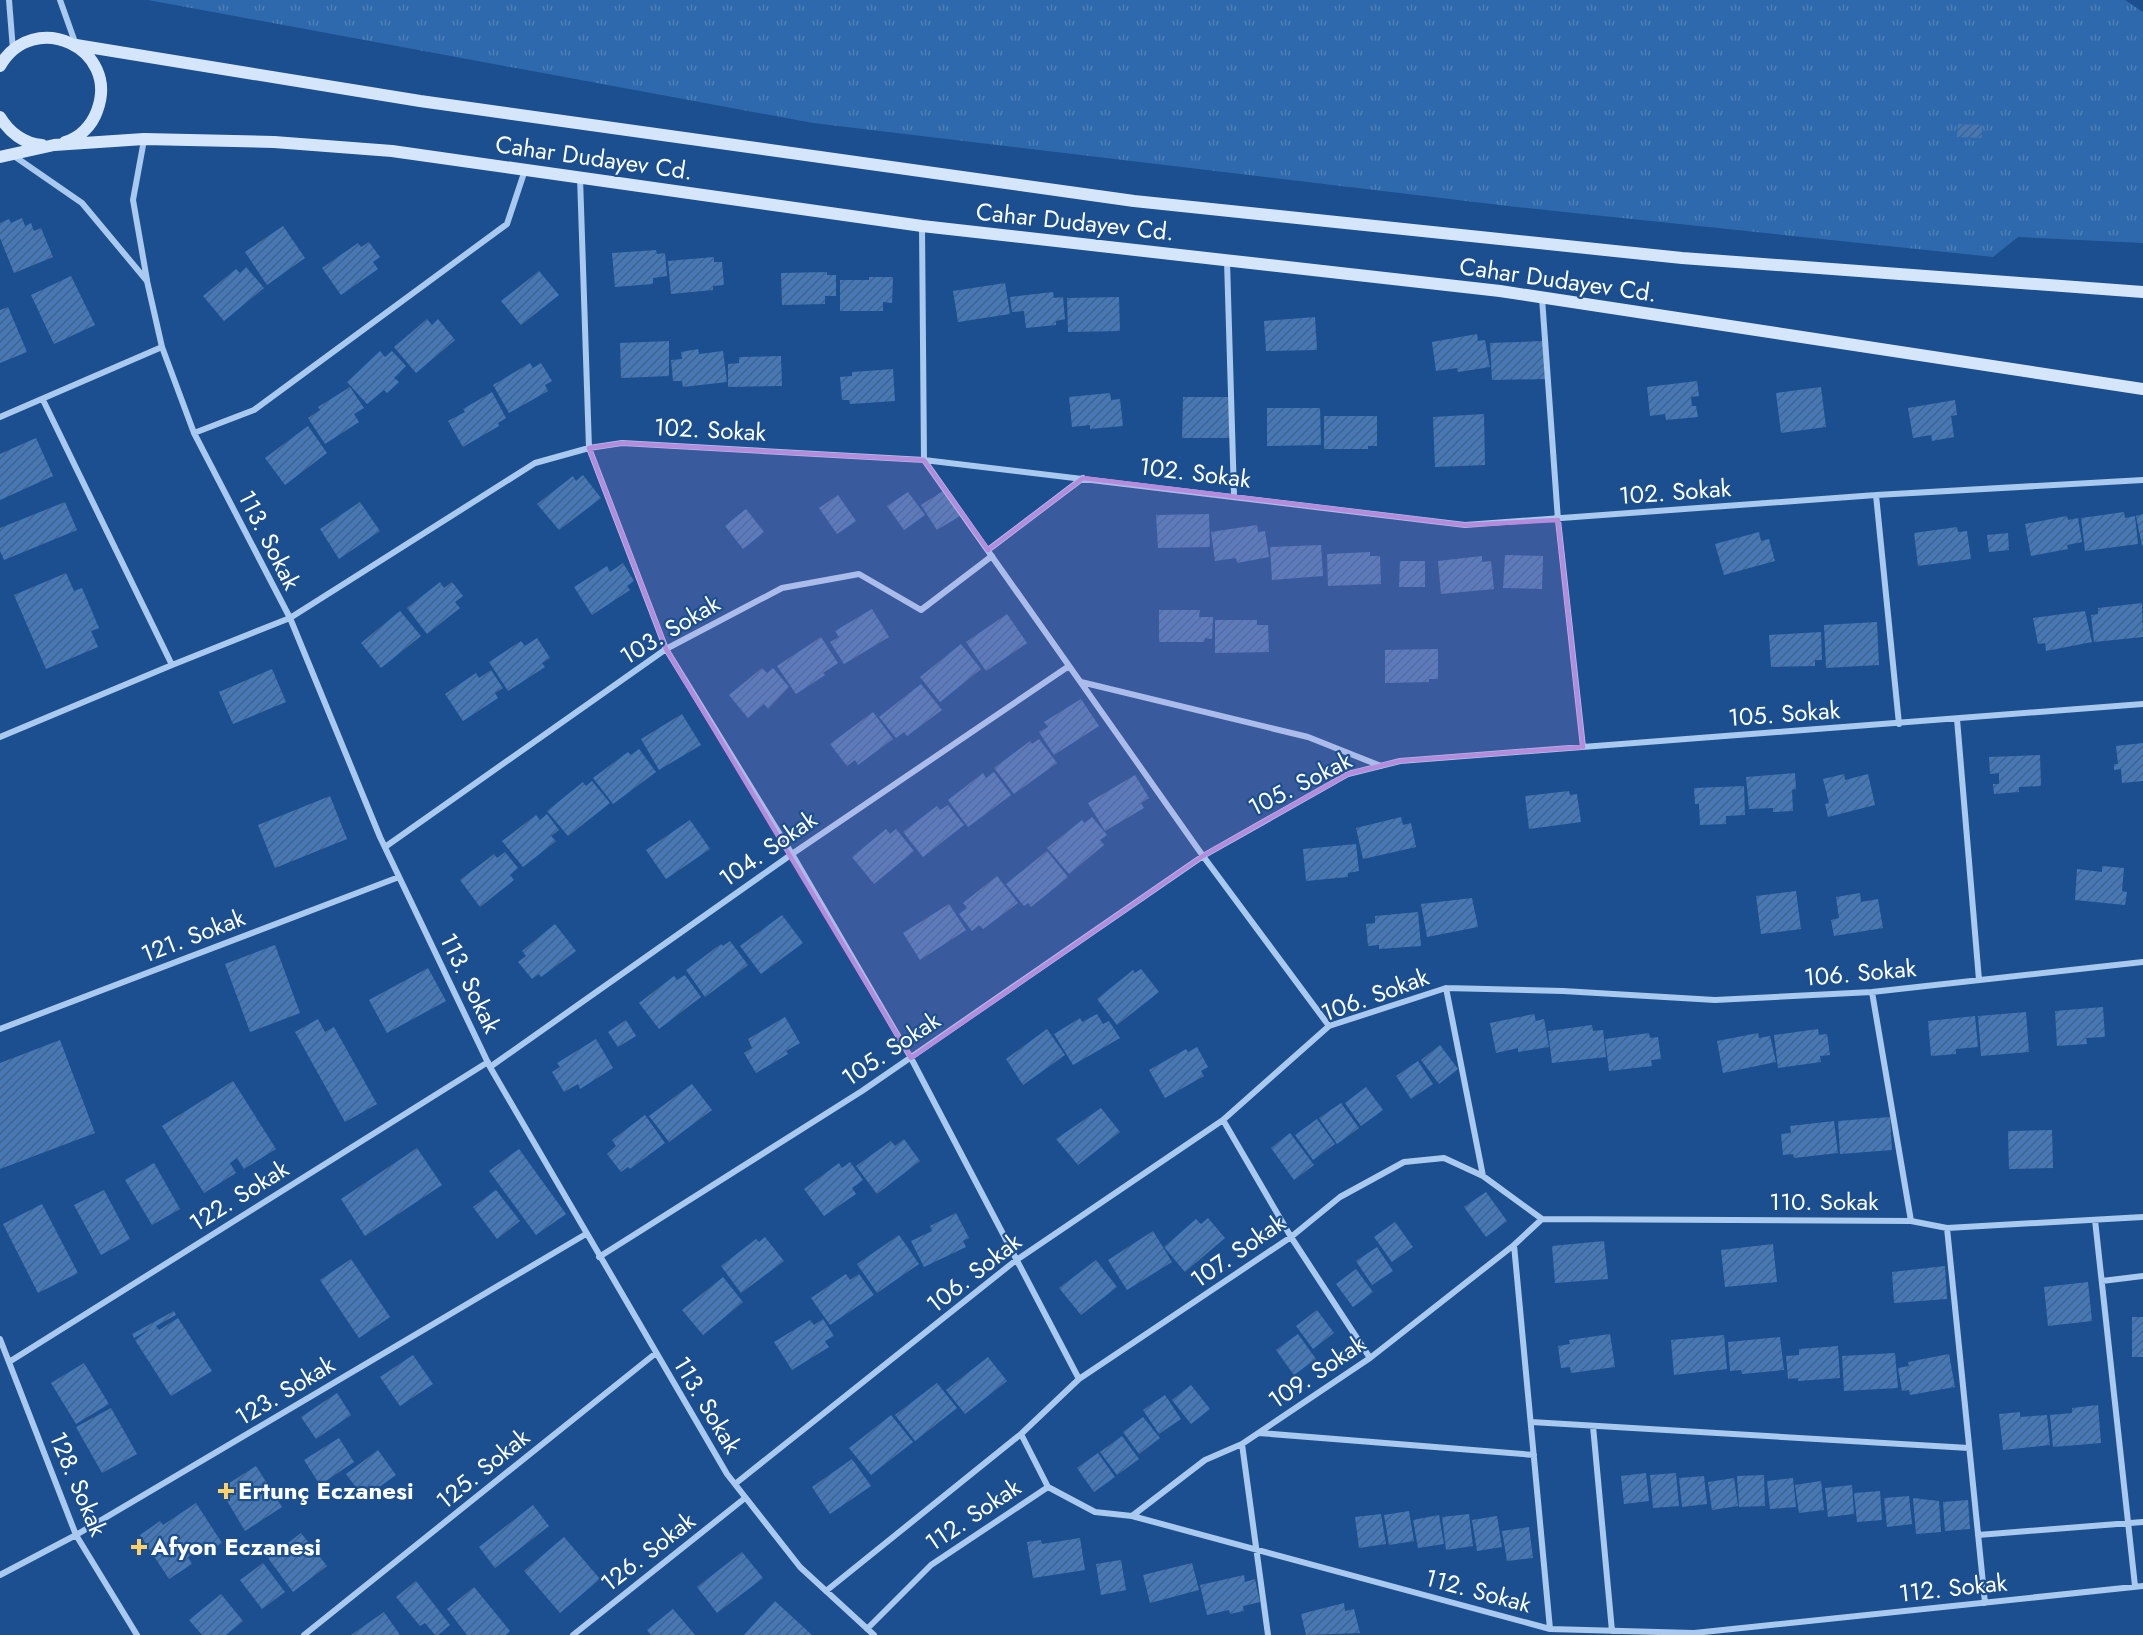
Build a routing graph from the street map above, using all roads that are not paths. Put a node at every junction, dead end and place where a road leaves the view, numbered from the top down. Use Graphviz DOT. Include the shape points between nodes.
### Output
graph roads {
  1 [pos="9,0"];
  2 [pos="60,0"];
  3 [pos="76,45"];
  4 [pos="13,50"];
  5 [pos="0,56"];
  6 [pos="0,66"];
  7 [pos="0,117"];
  8 [pos="144,139"];
  9 [pos="54,145"];
  10 [pos="5,155"];
  11 [pos="525,170"];
  12 [pos="580,176"];
  13 [pos="922,226"];
  14 [pos="1227,260"];
  15 [pos="147,281"];
  16 [pos="2143,292"];
  17 [pos="1542,297"];
  18 [pos="162,347"];
  19 [pos="2143,389"];
  20 [pos="43,400"];
  21 [pos="0,417"];
  22 [pos="194,433"];
  23 [pos="589,448"];
  24 [pos="924,460"];
  25 [pos="1083,478"];
  26 [pos="2143,480"];
  27 [pos="1234,495"];
  28 [pos="1876,495"];
  29 [pos="1558,520"];
  30 [pos="990,553"];
  31 [pos="290,618"];
  32 [pos="666,649"];
  33 [pos="172,665"];
  34 [pos="1069,666"];
  35 [pos="1081,682"];
  36 [pos="2143,704"];
  37 [pos="1957,718"];
  38 [pos="1899,724"];
  39 [pos="0,737"];
  40 [pos="1583,747"];
  41 [pos="1382,766"];
  42 [pos="385,847"];
  43 [pos="792,854"];
  44 [pos="1203,856"];
  45 [pos="399,877"];
  46 [pos="2143,962"];
  47 [pos="1980,980"];
  48 [pos="1446,988"];
  49 [pos="1872,992"];
  50 [pos="1329,1026"];
  51 [pos="0,1029"];
  52 [pos="911,1058"];
  53 [pos="489,1064"];
  54 [pos="1223,1120"];
  55 [pos="1483,1176"];
  56 [pos="2143,1217"];
  57 [pos="1542,1219"];
  58 [pos="2095,1220"];
  59 [pos="1911,1221"];
  60 [pos="1947,1228"];
  61 [pos="586,1234"];
  62 [pos="1291,1237"];
  63 [pos="1514,1245"];
  64 [pos="599,1257"];
  65 [pos="1016,1261"];
  66 [pos="2143,1276"];
  67 [pos="2102,1281"];
  68 [pos="0,1339"];
  69 [pos="656,1353"];
  70 [pos="1370,1358"];
  71 [pos="9,1362"];
  72 [pos="1079,1379"];
  73 [pos="1531,1422"];
  74 [pos="1593,1426"];
  75 [pos="1259,1433"];
  76 [pos="1021,1434"];
  77 [pos="1242,1444"];
  78 [pos="1970,1448"];
  79 [pos="1534,1455"];
  80 [pos="735,1484"];
  81 [pos="1048,1487"];
  82 [pos="746,1498"];
  83 [pos="1132,1516"];
  84 [pos="2143,1522"];
  85 [pos="2128,1523"];
  86 [pos="76,1535"];
  87 [pos="1978,1535"];
  88 [pos="1257,1550"];
  89 [pos="0,1575"];
  90 [pos="2143,1586"];
  91 [pos="2135,1587"];
  92 [pos="826,1591"];
  93 [pos="1985,1603"];
  94 [pos="1754,1627"];
  95 [pos="867,1629"];
  96 [pos="1550,1629"];
  97 [pos="1612,1631"];
  98 [pos="137,1635"];
  99 [pos="304,1635"];
  100 [pos="573,1635"];
  101 [pos="874,1635"];
  102 [pos="1268,1635"];
  103 [pos="1755,1635"];
  1 -- 4 [label="street"];
  2 -- 3 [label="street"];
  3 -- 4 [label="main road, Cahar Dudayev Cd." via="44,37"];
  3 -- 9 [label="main road" via="97,70 100,103 84,131 70,141"];
  3 -- 16 [label="main road, Cahar Dudayev Cd." via="420,101 1134,201 1682,258"];
  4 -- 5 [label="main road"];
  4 -- 6 [label="main road"];
  7 -- 9 [label="main road" via="20,139"];
  8 -- 9 [label="main road, Cahar Dudayev Cd."];
  8 -- 11 [label="main road, Cahar Dudayev Cd." via="274,142 392,151"];
  8 -- 15 [label="street, 113. Sokak" via="133,200"];
  9 -- 10 [label="main road, Cahar Dudayev Cd."];
  10 -- 15 [label="street, 113. Sokak" via="82,203"];
  11 -- 12 [label="main road, Cahar Dudayev Cd."];
  11 -- 22 [label="street" via="507,224 254,410"];
  12 -- 13 [label="main road, Cahar Dudayev Cd."];
  12 -- 23 [label="street"];
  13 -- 14 [label="main road, Cahar Dudayev Cd."];
  13 -- 24 [label="street"];
  14 -- 17 [label="main road, Cahar Dudayev Cd."];
  14 -- 27 [label="street"];
  15 -- 18 [label="street, 113. Sokak"];
  17 -- 19 [label="main road, Cahar Dudayev Cd."];
  17 -- 29 [label="street"];
  18 -- 20 [label="street"];
  18 -- 22 [label="street, 113. Sokak"];
  20 -- 21 [label="street"];
  20 -- 33 [label="street"];
  22 -- 31 [label="street, 113. Sokak"];
  23 -- 24 [label="street, 102. Sokak" via="622,443"];
  23 -- 31 [label="street, 102. Sokak" via="535,463"];
  23 -- 32 [label="street"];
  24 -- 25 [label="street, 102. Sokak"];
  24 -- 30 [label="street"];
  25 -- 27 [label="street, 102. Sokak"];
  25 -- 30 [label="street"];
  26 -- 28 [label="street, 102. Sokak"];
  27 -- 29 [label="street, 102. Sokak" via="1465,525"];
  28 -- 29 [label="street, 102. Sokak"];
  28 -- 38 [label="street"];
  29 -- 40 [label="street"];
  30 -- 32 [label="street, 103. Sokak" via="921,610 859,574 782,588"];
  30 -- 34 [label="street"];
  31 -- 33 [label="street, 102. Sokak"];
  31 -- 42 [label="street, 113. Sokak"];
  32 -- 42 [label="street, 103. Sokak"];
  32 -- 43 [label="street"];
  33 -- 39 [label="street, 102. Sokak"];
  34 -- 35 [label="street"];
  34 -- 43 [label="street, 104. Sokak"];
  35 -- 41 [label="street" via="1308,737"];
  35 -- 44 [label="street"];
  36 -- 37 [label="street, 105. Sokak"];
  37 -- 38 [label="street, 105. Sokak"];
  37 -- 47 [label="street"];
  38 -- 40 [label="street, 105. Sokak"];
  40 -- 41 [label="street, 105. Sokak"];
  41 -- 44 [label="street, 105. Sokak" via="1347,774"];
  42 -- 45 [label="street, 113. Sokak"];
  43 -- 52 [label="street"];
  43 -- 53 [label="street, 104. Sokak"];
  44 -- 50 [label="street"];
  44 -- 52 [label="street, 105. Sokak"];
  45 -- 51 [label="street, 121. Sokak"];
  45 -- 53 [label="street, 113. Sokak"];
  46 -- 47 [label="street, 106. Sokak"];
  47 -- 49 [label="street, 106. Sokak"];
  48 -- 49 [label="street, 106. Sokak" via="1563,990 1715,1000"];
  48 -- 50 [label="street, 106. Sokak"];
  48 -- 55 [label="street"];
  49 -- 59 [label="street"];
  50 -- 54 [label="street, 106. Sokak"];
  52 -- 64 [label="street, 105. Sokak"];
  52 -- 65 [label="street"];
  53 -- 61 [label="street, 113. Sokak"];
  53 -- 71 [label="street, 122. Sokak"];
  54 -- 62 [label="street"];
  54 -- 65 [label="street, 106. Sokak"];
  55 -- 57 [label="street, 107. Sokak"];
  55 -- 62 [label="street, 107. Sokak" via="1444,1158 1404,1162 1340,1197"];
  56 -- 58 [label="street, 110. Sokak"];
  57 -- 59 [label="street, 110. Sokak"];
  57 -- 63 [label="street"];
  58 -- 60 [label="street, 110. Sokak"];
  58 -- 67 [label="street"];
  59 -- 60 [label="street, 110. Sokak"];
  60 -- 78 [label="street"];
  61 -- 64 [label="street, 113. Sokak"];
  61 -- 86 [label="street, 123. Sokak"];
  62 -- 70 [label="street"];
  62 -- 72 [label="street, 107. Sokak"];
  63 -- 70 [label="street, 109. Sokak"];
  63 -- 73 [label="street"];
  64 -- 69 [label="street, 113. Sokak"];
  65 -- 72 [label="street"];
  65 -- 80 [label="street, 106. Sokak"];
  66 -- 67 [label="street"];
  67 -- 85 [label="street"];
  68 -- 71 [label="street, 128. Sokak"];
  69 -- 80 [label="street, 113. Sokak"];
  69 -- 99 [label="street, 125. Sokak"];
  70 -- 75 [label="street, 109. Sokak"];
  71 -- 86 [label="street, 128. Sokak"];
  72 -- 76 [label="street, 107. Sokak"];
  73 -- 74 [label="street"];
  73 -- 79 [label="street"];
  74 -- 78 [label="street"];
  74 -- 97 [label="street"];
  75 -- 77 [label="street, 109. Sokak"];
  75 -- 79 [label="street"];
  76 -- 81 [label="street"];
  76 -- 92 [label="street, 107. Sokak"];
  77 -- 83 [label="street, 109. Sokak" via="1205,1460"];
  77 -- 88 [label="street"];
  78 -- 87 [label="street"];
  79 -- 96 [label="street"];
  80 -- 82 [label="street, 113. Sokak"];
  81 -- 83 [label="street, 112. Sokak" via="1095,1512"];
  81 -- 95 [label="street, 112. Sokak" via="930,1565"];
  82 -- 92 [label="street, 113. Sokak" via="800,1566"];
  82 -- 100 [label="street, 126. Sokak"];
  83 -- 88 [label="street, 112. Sokak"];
  84 -- 85 [label="street"];
  85 -- 87 [label="street"];
  85 -- 91 [label="street"];
  86 -- 89 [label="street, 123. Sokak"];
  86 -- 98 [label="street, 128. Sokak"];
  87 -- 93 [label="street"];
  88 -- 96 [label="street, 112. Sokak"];
  88 -- 102 [label="street"];
  90 -- 91 [label="street, 112. Sokak"];
  91 -- 93 [label="street, 112. Sokak"];
  92 -- 95 [label="street, 113. Sokak"];
  93 -- 94 [label="street, 112. Sokak"];
  94 -- 97 [label="street, 112. Sokak" via="1694,1633"];
  94 -- 103 [label="street"];
  95 -- 101 [label="street, 113. Sokak"];
  96 -- 97 [label="street, 112. Sokak"];
}
